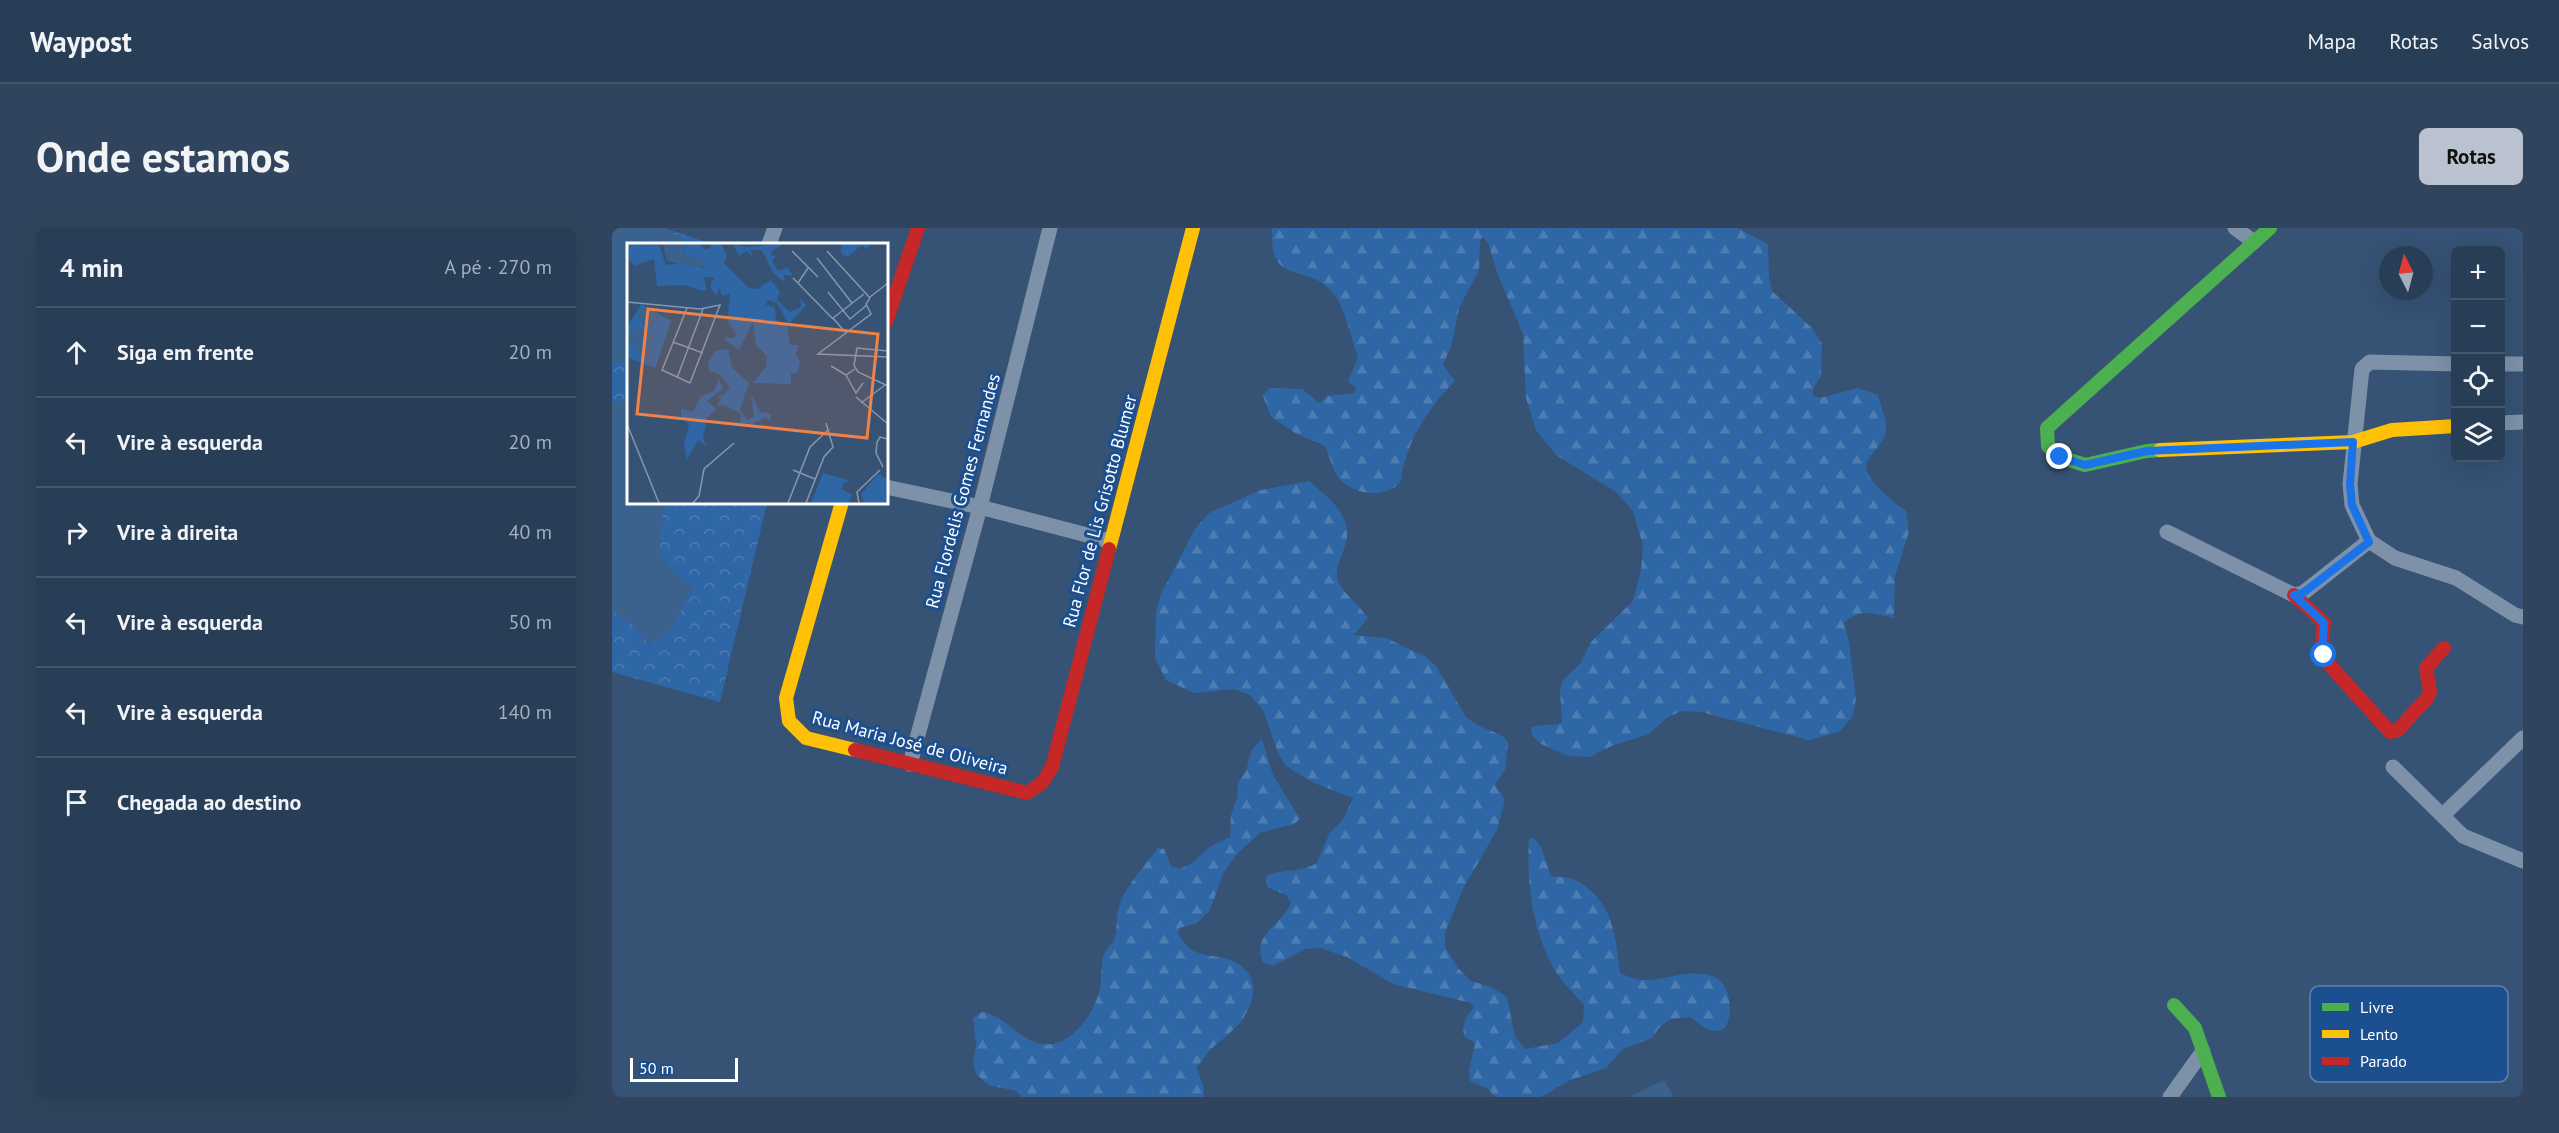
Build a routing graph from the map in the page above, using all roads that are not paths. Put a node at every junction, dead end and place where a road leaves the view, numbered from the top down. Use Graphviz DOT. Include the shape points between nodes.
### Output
graph roads {
  1 [pos="776,228"];
  2 [pos="918,228"];
  3 [pos="1050,228"];
  4 [pos="1193,228"];
  5 [pos="2235,228"];
  6 [pos="2270,228"];
  7 [pos="2254,242"];
  8 [pos="769,243"];
  9 [pos="888,316"];
  10 [pos="2451,364"];
  11 [pos="2505,364"];
  12 [pos="2523,364"];
  13 [pos="2523,422"];
  14 [pos="2505,423"];
  15 [pos="2451,426"];
  16 [pos="2353,442"];
  17 [pos="888,487"];
  18 [pos="841,504"];
  19 [pos="981,507"];
  20 [pos="2167,532"];
  21 [pos="1110,541"];
  22 [pos="2369,542"];
  23 [pos="2294,595"];
  24 [pos="2523,617"];
  25 [pos="2444,648"];
  26 [pos="2523,738"];
  27 [pos="910,764"];
  28 [pos="2393,767"];
  29 [pos="1027,793"];
  30 [pos="2443,815"];
  31 [pos="2523,861"];
  32 [pos="2174,1005"];
  33 [pos="2203,1051"];
  34 [pos="2170,1097"];
  35 [pos="2219,1097"];
  1 -- 8 [label="street"];
  2 -- 9 [label="street"];
  3 -- 19 [label="street, Rua Flordelis Gomes Fernandes"];
  4 -- 21 [label="street, Rua Flor de Lis Grisotto Blumer"];
  5 -- 7 [label="street"];
  6 -- 7 [label="street"];
  7 -- 16 [label="street" via="2048,428 2048,446 2060,457 2085,465 2147,451"];
  10 -- 16 [label="street" via="2365,364"];
  11 -- 12 [label="street"];
  13 -- 14 [label="street"];
  15 -- 16 [label="street" via="2392,430"];
  16 -- 22 [label="street" via="2352,505"];
  17 -- 19 [label="street"];
  18 -- 27 [label="street, Rua Maria José de Oliveira" via="786,698 789,721 806,738"];
  19 -- 21 [label="street"];
  19 -- 27 [label="street, Rua Flordelis Gomes Fernandes"];
  20 -- 23 [label="street"];
  21 -- 29 [label="street, Rua Flor de Lis Grisotto Blumer" via="1052,767 1037,789"];
  22 -- 23 [label="street" via="2303,593"];
  22 -- 24 [label="street" via="2395,558 2457,578"];
  23 -- 25 [label="street" via="2324,623 2322,649 2327,662 2390,732 2398,730 2428,697 2426,668"];
  26 -- 30 [label="street"];
  27 -- 29 [label="street, Rua Maria José de Oliveira"];
  28 -- 30 [label="street"];
  30 -- 31 [label="street" via="2463,836"];
  32 -- 33 [label="street" via="2195,1028"];
  33 -- 34 [label="street"];
  33 -- 35 [label="street"];
}
